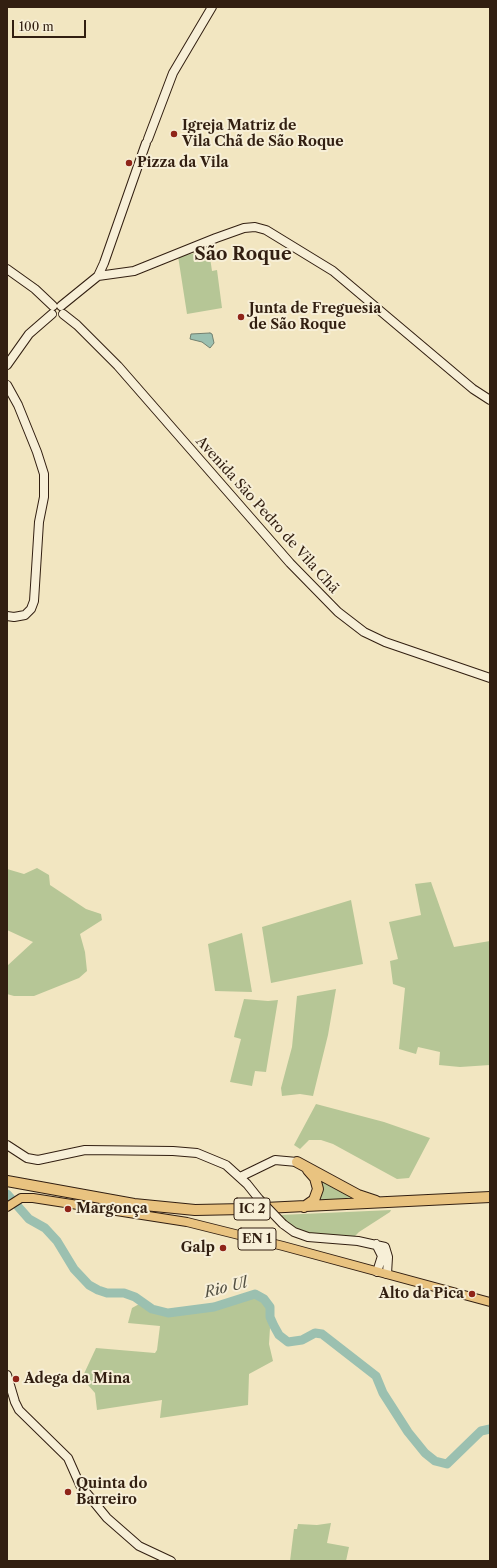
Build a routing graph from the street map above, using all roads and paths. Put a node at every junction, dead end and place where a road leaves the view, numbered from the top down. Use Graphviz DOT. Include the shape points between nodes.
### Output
graph roads {
  1 [pos="212,7"];
  2 [pos="104,263"];
  3 [pos="7,269"];
  4 [pos="110,274"];
  5 [pos="98,276"];
  6 [pos="58,310"];
  7 [pos="7,365"];
  8 [pos="7,385"];
  9 [pos="490,400"];
  10 [pos="7,616"];
  11 [pos="490,678"];
  12 [pos="7,1145"];
  13 [pos="297,1162"];
  14 [pos="256,1169"];
  15 [pos="240,1177"];
  16 [pos="11,1184"];
  17 [pos="247,1184"];
  18 [pos="490,1197"];
  19 [pos="490,1201"];
  20 [pos="381,1203"];
  21 [pos="7,1206"];
  22 [pos="304,1207"];
  23 [pos="376,1244"];
  24 [pos="377,1272"];
  25 [pos="386,1274"];
  26 [pos="490,1302"];
  27 [pos="7,1375"];
  28 [pos="171,1561"];
  1 -- 2 [label="street" via="173,73"];
  2 -- 4 [label="street"];
  2 -- 5 [label="street"];
  3 -- 6 [label="street, Avenida São Pedro de Vila Chã" via="36,289"];
  4 -- 5 [label="street"];
  4 -- 9 [label="street" via="134,271 244,228 266,230 333,271 473,389"];
  5 -- 6 [label="street"];
  6 -- 7 [label="street" via="29,334"];
  6 -- 11 [label="street, Avenida São Pedro de Vila Chã" via="118,366 285,557 338,612 364,632 385,642"];
  8 -- 10 [label="street" via="37,452 44,474 44,497 38,522 34,600 31,609 25,615"];
  12 -- 15 [label="street" via="27,1158 38,1160 85,1150 197,1153 220,1161"];
  13 -- 14 [label="street" via="275,1160"];
  13 -- 20 [label="highway" via="358,1195"];
  13 -- 22 [label="highway" via="310,1172 318,1184 314,1200"];
  14 -- 15 [label="street"];
  14 -- 17 [label="street"];
  15 -- 17 [label="street"];
  16 -- 19 [label="highway, IC 2" via="134,1207 191,1213 252,1213"];
  16 -- 22 [label="highway, IC 2" via="175,1209"];
  17 -- 23 [label="street, bridge" via="283,1224 294,1232 308,1237"];
  18 -- 20 [label="highway, IC 2"];
  20 -- 22 [label="highway, IC 2"];
  21 -- 24 [label="main road, EN 1" via="19,1199 33,1198 187,1222"];
  23 -- 24 [label="street" via="382,1256"];
  23 -- 25 [label="street" via="385,1247 387,1252"];
  24 -- 25 [label="main road, EN 1"];
  25 -- 26 [label="main road, EN 1"];
  27 -- 28 [label="street" via="19,1410 68,1458 80,1485 107,1518 139,1546"];
}
